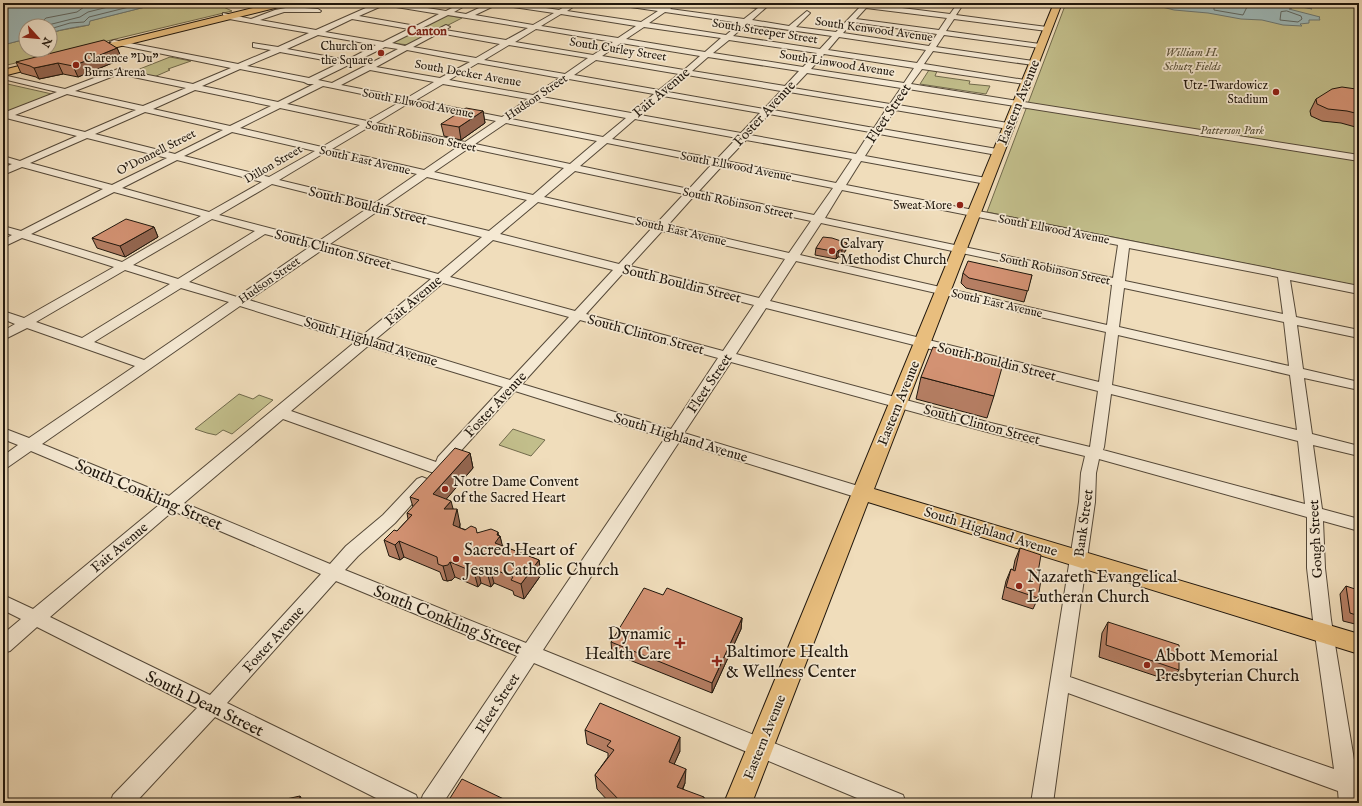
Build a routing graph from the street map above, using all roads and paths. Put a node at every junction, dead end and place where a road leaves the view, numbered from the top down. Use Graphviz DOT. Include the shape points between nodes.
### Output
graph roads {
  1 [pos="271,3"];
  2 [pos="383,3"];
  3 [pos="467,3"];
  4 [pos="495,3"];
  5 [pos="500,3"];
  6 [pos="576,3"];
  7 [pos="617,3"];
  8 [pos="674,3"];
  9 [pos="732,3"];
  10 [pos="846,3"];
  11 [pos="961,3"];
  12 [pos="1058,3"];
  13 [pos="403,4"];
  14 [pos="865,4"];
  15 [pos="766,5"];
  16 [pos="282,6"];
  17 [pos="664,10"];
  18 [pos="318,11"];
  19 [pos="561,12"];
  20 [pos="447,13"];
  21 [pos="807,13"];
  22 [pos="227,15"];
  23 [pos="352,17"];
  24 [pos="469,17"];
  25 [pos="952,17"];
  26 [pos="851,20"];
  27 [pos="252,21"];
  28 [pos="746,22"];
  29 [pos="642,24"];
  30 [pos="535,27"];
  31 [pos="416,28"];
  32 [pos="791,28"];
  33 [pos="1047,30"];
  34 [pos="317,32"];
  35 [pos="437,32"];
  36 [pos="942,32"];
  37 [pos="837,35"];
  38 [pos="727,37"];
  39 [pos="619,40"];
  40 [pos="117,43"];
  41 [pos="508,43"];
  42 [pos="383,44"];
  43 [pos="256,45"];
  44 [pos="1040,46"];
  45 [pos="408,48"];
  46 [pos="931,48"];
  47 [pos="278,50"];
  48 [pos="81,51"];
  49 [pos="822,52"];
  50 [pos="707,54"];
  51 [pos="594,57"];
  52 [pos="477,61"];
  53 [pos="346,62"];
  54 [pos="1033,63"];
  55 [pos="919,66"];
  56 [pos="238,67"];
  57 [pos="370,68"];
  58 [pos="3,69"];
  59 [pos="805,70"];
  60 [pos="3,72"];
  61 [pos="685,72"];
  62 [pos="566,76"];
  63 [pos="3,77"];
  64 [pos="442,81"];
  65 [pos="308,82"];
  66 [pos="1025,82"];
  67 [pos="321,84"];
  68 [pos="333,86"];
  69 [pos="906,86"];
  70 [pos="194,87"];
  71 [pos="786,89"];
  72 [pos="67,91"];
  73 [pos="660,93"];
  74 [pos="535,98"];
  75 [pos="408,101"];
  76 [pos="1017,103"];
  77 [pos="279,105"];
  78 [pos="892,107"];
  79 [pos="144,109"];
  80 [pos="766,111"];
  81 [pos="4,116"];
  82 [pos="633,116"];
  83 [pos="502,120"];
  84 [pos="368,124"];
  85 [pos="1008,126"];
  86 [pos="232,129"];
  87 [pos="876,131"];
  88 [pos="86,135"];
  89 [pos="743,136"];
  90 [pos="604,140"];
  91 [pos="466,145"];
  92 [pos="323,150"];
  93 [pos="997,152"];
  94 [pos="175,157"];
  95 [pos="859,157"];
  96 [pos="1359,158"];
  97 [pos="3,159"];
  98 [pos="718,163"];
  99 [pos="21,164"];
  100 [pos="571,167"];
  101 [pos="3,172"];
  102 [pos="425,173"];
  103 [pos="270,181"];
  104 [pos="986,181"];
  105 [pos="839,187"];
  106 [pos="112,189"];
  107 [pos="691,193"];
  108 [pos="534,198"];
  109 [pos="375,207"];
  110 [pos="972,213"];
  111 [pos="210,216"];
  112 [pos="818,219"];
  113 [pos="659,226"];
  114 [pos="3,228"];
  115 [pos="264,230"];
  116 [pos="22,234"];
  117 [pos="490,235"];
  118 [pos="1124,243"];
  119 [pos="3,244"];
  120 [pos="320,245"];
  121 [pos="960,249"];
  122 [pos="793,257"];
  123 [pos="124,266"];
  124 [pos="621,268"];
  125 [pos="1284,275"];
  126 [pos="440,278"];
  127 [pos="180,283"];
  128 [pos="1119,283"];
  129 [pos="1359,290"];
  130 [pos="943,291"];
  131 [pos="239,301"];
  132 [pos="762,303"];
  133 [pos="3,315"];
  134 [pos="577,315"];
  135 [pos="1291,319"];
  136 [pos="26,323"];
  137 [pos="1112,329"];
  138 [pos="1359,334"];
  139 [pos="3,336"];
  140 [pos="366,340"];
  141 [pos="922,342"];
  142 [pos="84,343"];
  143 [pos="727,356"];
  144 [pos="146,365"];
  145 [pos="1298,372"];
  146 [pos="513,385"];
  147 [pos="1359,386"];
  148 [pos="1104,388"];
  149 [pos="898,402"];
  150 [pos="279,412"];
  151 [pos="3,433"];
  152 [pos="674,435"];
  153 [pos="1306,438"];
  154 [pos="30,444"];
  155 [pos="1359,451"];
  156 [pos="1092,453"];
  157 [pos="3,463"];
  158 [pos="436,468"];
  159 [pos="862,493"];
  160 [pos="171,503"];
  161 [pos="1315,513"];
  162 [pos="1359,525"];
  163 [pos="1078,558"];
  164 [pos="333,572"];
  165 [pos="3,602"];
  166 [pos="35,618"];
  167 [pos="1325,634"];
  168 [pos="1359,644"];
  169 [pos="3,645"];
  170 [pos="529,653"];
  171 [pos="1060,682"];
  172 [pos="212,706"];
  173 [pos="760,748"];
  174 [pos="1349,793"];
  175 [pos="121,803"];
  176 [pos="408,803"];
  177 [pos="431,803"];
  178 [pos="738,803"];
  179 [pos="895,803"];
  180 [pos="1042,803"];
  1 -- 22 [label="main road"];
  2 -- 13 [label="street, South Linwood Avenue"];
  2 -- 23 [label="street"];
  3 -- 20 [label="street"];
  4 -- 24 [label="street"];
  5 -- 19 [label="street, South Streeper Street"];
  6 -- 19 [label="street, Dillon Street"];
  7 -- 17 [label="street, South Kenwood Avenue"];
  8 -- 17 [label="street, Hudson Street"];
  9 -- 15 [label="street"];
  10 -- 14 [label="street"];
  11 -- 25 [label="street, Fleet Street"];
  12 -- 33 [label="main road, Eastern Avenue"];
  13 -- 20 [label="street, South Linwood Avenue"];
  14 -- 25 [label="street"];
  14 -- 26 [label="street, Foster Avenue"];
  15 -- 28 [label="street, Fait Avenue"];
  16 -- 18 [label="street"];
  16 -- 22 [label="main road"];
  16 -- 27 [label="street"];
  17 -- 28 [label="street, South Kenwood Avenue"];
  17 -- 29 [label="street, Hudson Street"];
  19 -- 29 [label="street, South Streeper Street"];
  19 -- 30 [label="street, Dillon Street"];
  20 -- 24 [label="street, South Linwood Avenue"];
  20 -- 31 [label="street"];
  21 -- 32 [label="street"];
  22 -- 27 [label="street"];
  22 -- 40 [label="main road"];
  23 -- 31 [label="street"];
  23 -- 34 [label="street"];
  24 -- 30 [label="street, South Linwood Avenue"];
  24 -- 35 [label="street"];
  25 -- 33 [label="street"];
  25 -- 36 [label="street, Fleet Street"];
  26 -- 36 [label="street"];
  26 -- 37 [label="street, Foster Avenue"];
  27 -- 34 [label="street"];
  28 -- 32 [label="street, South Kenwood Avenue"];
  28 -- 38 [label="street, Fait Avenue"];
  29 -- 38 [label="street, South Streeper Street"];
  29 -- 39 [label="street, Hudson Street"];
  30 -- 39 [label="street, South Linwood Avenue"];
  30 -- 41 [label="street, Dillon Street"];
  31 -- 42 [label="street"];
  32 -- 37 [label="street, South Kenwood Avenue"];
  33 -- 44 [label="main road, Eastern Avenue"];
  34 -- 42 [label="street"];
  34 -- 47 [label="street"];
  35 -- 41 [label="street, South Curley Street"];
  35 -- 45 [label="street"];
  36 -- 44 [label="street"];
  36 -- 46 [label="street, Fleet Street"];
  37 -- 46 [label="street, South Kenwood Avenue"];
  37 -- 49 [label="street, Foster Avenue"];
  38 -- 49 [label="street, South Streeper Street"];
  38 -- 50 [label="street, Fait Avenue"];
  39 -- 50 [label="street, South Linwood Avenue"];
  39 -- 51 [label="street, Hudson Street"];
  40 -- 48 [label="main road"];
  40 -- 56 [label="street, South Ellwood Avenue"];
  41 -- 51 [label="street, South Curley Street"];
  41 -- 52 [label="street, Dillon Street"];
  42 -- 45 [label="street"];
  42 -- 53 [label="street"];
  43 -- 47 [label="street"];
  44 -- 54 [label="main road, Eastern Avenue"];
  45 -- 52 [label="street"];
  45 -- 57 [label="street"];
  46 -- 54 [label="street, South Kenwood Avenue"];
  46 -- 55 [label="street, Fleet Street"];
  47 -- 53 [label="street"];
  47 -- 56 [label="street"];
  49 -- 55 [label="street, South Streeper Street"];
  49 -- 59 [label="street, Foster Avenue"];
  50 -- 59 [label="street, South Linwood Avenue"];
  50 -- 61 [label="street, Fait Avenue"];
  51 -- 61 [label="street, South Curley Street"];
  51 -- 62 [label="street, Hudson Street"];
  52 -- 62 [label="street"];
  52 -- 64 [label="street, Dillon Street"];
  53 -- 65 [label="street"];
  54 -- 66 [label="main road, Eastern Avenue"];
  55 -- 66 [label="street, South Streeper Street"];
  55 -- 69 [label="street, Fleet Street"];
  56 -- 65 [label="street, South Ellwood Avenue"];
  56 -- 70 [label="street"];
  57 -- 64 [label="street, South Decker Avenue"];
  57 -- 68 [label="street"];
  58 -- 60 [label="main road" via="52,58"];
  59 -- 69 [label="street, South Linwood Avenue"];
  59 -- 71 [label="street, Foster Avenue"];
  61 -- 71 [label="street, South Curley Street"];
  61 -- 73 [label="street, Fait Avenue"];
  62 -- 73 [label="street"];
  62 -- 74 [label="street, Hudson Street"];
  63 -- 72 [label="street, South East Avenue"];
  64 -- 74 [label="street, South Decker Avenue"];
  64 -- 75 [label="street, Dillon Street"];
  65 -- 67 [label="street, South Ellwood Avenue"];
  66 -- 76 [label="main road, Eastern Avenue"];
  67 -- 68 [label="street, South Ellwood Avenue"];
  67 -- 77 [label="street, O'Donnell Street"];
  68 -- 75 [label="street, South Ellwood Avenue"];
  69 -- 76 [label="street, South Linwood Avenue"];
  69 -- 78 [label="street, Fleet Street"];
  70 -- 72 [label="street, South Robinson Street" via="118,71"];
  70 -- 77 [label="street, South Robinson Street"];
  70 -- 79 [label="street"];
  71 -- 78 [label="street, South Curley Street"];
  71 -- 80 [label="street, Foster Avenue"];
  72 -- 79 [label="street, South East Avenue"];
  72 -- 81 [label="street"];
  73 -- 80 [label="street"];
  73 -- 82 [label="street, Fait Avenue"];
  74 -- 82 [label="street, South Decker Avenue"];
  74 -- 83 [label="street, Hudson Street"];
  75 -- 83 [label="street, South Ellwood Avenue"];
  75 -- 84 [label="street, Dillon Street"];
  76 -- 85 [label="main road, Eastern Avenue"];
  76 -- 96 [label="street, South Linwood Avenue"];
  77 -- 84 [label="street, South Robinson Street"];
  77 -- 86 [label="street, O'Donnell Street"];
  78 -- 85 [label="street, South Curley Street"];
  78 -- 87 [label="street, Fleet Street"];
  79 -- 86 [label="street, South East Avenue"];
  79 -- 88 [label="street"];
  80 -- 87 [label="street"];
  80 -- 89 [label="street, Foster Avenue"];
  81 -- 88 [label="street, South Bouldin Street"];
  82 -- 89 [label="street, South Decker Avenue"];
  82 -- 90 [label="street, Fait Avenue"];
  83 -- 90 [label="street, South Ellwood Avenue"];
  83 -- 91 [label="street, Hudson Street"];
  84 -- 91 [label="street, South Robinson Street"];
  84 -- 92 [label="street, Dillon Street"];
  85 -- 93 [label="main road, Eastern Avenue"];
  86 -- 92 [label="street, South East Avenue"];
  86 -- 94 [label="street, O'Donnell Street"];
  87 -- 93 [label="street"];
  87 -- 95 [label="street, Fleet Street"];
  88 -- 94 [label="street, South Bouldin Street"];
  88 -- 99 [label="street"];
  89 -- 95 [label="street, South Decker Avenue"];
  89 -- 98 [label="street, Foster Avenue"];
  90 -- 98 [label="street, South Ellwood Avenue"];
  90 -- 100 [label="street, Fait Avenue"];
  91 -- 100 [label="street, South Robinson Street"];
  91 -- 102 [label="street, Hudson Street"];
  92 -- 102 [label="street, South East Avenue"];
  92 -- 103 [label="street, Dillon Street"];
  93 -- 104 [label="main road, Eastern Avenue"];
  94 -- 103 [label="street, South Bouldin Street"];
  94 -- 106 [label="street, O'Donnell Street"];
  95 -- 104 [label="street, South Decker Avenue"];
  95 -- 105 [label="street, Fleet Street"];
  97 -- 99 [label="street, South Clinton Street"];
  98 -- 105 [label="street, South Ellwood Avenue"];
  98 -- 107 [label="street, Foster Avenue"];
  99 -- 101 [label="street"];
  99 -- 106 [label="street, South Clinton Street"];
  100 -- 107 [label="street, South Robinson Street"];
  100 -- 108 [label="street, Fait Avenue"];
  102 -- 108 [label="street, South East Avenue"];
  102 -- 109 [label="street, Hudson Street"];
  103 -- 109 [label="street, South Bouldin Street"];
  103 -- 111 [label="street, Dillon Street"];
  104 -- 110 [label="main road, Eastern Avenue"];
  105 -- 110 [label="street, South Ellwood Avenue"];
  105 -- 112 [label="street, Fleet Street"];
  106 -- 111 [label="street, South Clinton Street"];
  106 -- 116 [label="street, O'Donnell Street"];
  107 -- 112 [label="street, South Robinson Street"];
  107 -- 113 [label="street, Foster Avenue"];
  108 -- 113 [label="street, South East Avenue"];
  108 -- 117 [label="street, Fait Avenue"];
  109 -- 117 [label="street, South Bouldin Street"];
  109 -- 120 [label="street, Hudson Street"];
  110 -- 118 [label="street, South Ellwood Avenue"];
  110 -- 121 [label="main road, Eastern Avenue"];
  111 -- 115 [label="street, South Clinton Street"];
  111 -- 123 [label="street, Dillon Street"];
  112 -- 121 [label="street, South Robinson Street"];
  112 -- 122 [label="street, Fleet Street"];
  113 -- 122 [label="street, South East Avenue"];
  113 -- 124 [label="street, Foster Avenue"];
  114 -- 116 [label="street, South Highland Avenue"];
  115 -- 120 [label="street, South Clinton Street"];
  115 -- 127 [label="street"];
  116 -- 119 [label="street, O'Donnell Street"];
  116 -- 123 [label="street, South Highland Avenue"];
  117 -- 124 [label="street, South Bouldin Street"];
  117 -- 126 [label="street, Fait Avenue"];
  118 -- 125 [label="street, South Ellwood Avenue"];
  118 -- 128 [label="street, Bank Street"];
  120 -- 126 [label="street, South Clinton Street"];
  120 -- 131 [label="street, Hudson Street"];
  121 -- 128 [label="street, South Robinson Street"];
  121 -- 130 [label="main road, Eastern Avenue"];
  122 -- 130 [label="street, South East Avenue"];
  122 -- 132 [label="street, Fleet Street"];
  123 -- 127 [label="street, South Highland Avenue"];
  123 -- 136 [label="street, Dillon Street"];
  124 -- 132 [label="street, South Bouldin Street"];
  124 -- 134 [label="street, Foster Avenue"];
  125 -- 129 [label="street, South Ellwood Avenue"];
  125 -- 135 [label="street, Gough Street"];
  126 -- 134 [label="street, South Clinton Street"];
  126 -- 140 [label="street, Fait Avenue"];
  127 -- 131 [label="street, South Highland Avenue"];
  127 -- 142 [label="street"];
  128 -- 135 [label="street, South Robinson Street"];
  128 -- 137 [label="street, Bank Street"];
  130 -- 137 [label="street, South East Avenue"];
  130 -- 141 [label="main road, Eastern Avenue"];
  131 -- 140 [label="street, South Highland Avenue"];
  131 -- 144 [label="street, Hudson Street"];
  132 -- 141 [label="street, South Bouldin Street"];
  132 -- 143 [label="street, Fleet Street"];
  133 -- 136 [label="street"];
  134 -- 143 [label="street, South Clinton Street"];
  134 -- 146 [label="street, Foster Avenue"];
  135 -- 138 [label="street, South Robinson Street"];
  135 -- 145 [label="street, Gough Street"];
  136 -- 139 [label="street, Dillon Street"];
  136 -- 142 [label="street"];
  137 -- 145 [label="street, South East Avenue"];
  137 -- 148 [label="street, Bank Street"];
  140 -- 146 [label="street, South Highland Avenue"];
  140 -- 150 [label="street, Fait Avenue"];
  141 -- 148 [label="street, South Bouldin Street"];
  141 -- 149 [label="main road, Eastern Avenue"];
  142 -- 144 [label="street"];
  143 -- 149 [label="street, South Clinton Street"];
  143 -- 152 [label="street, Fleet Street"];
  144 -- 154 [label="street, Hudson Street"];
  145 -- 147 [label="street, South East Avenue"];
  145 -- 153 [label="street, Gough Street"];
  146 -- 152 [label="street, South Highland Avenue"];
  146 -- 158 [label="street, Foster Avenue"];
  148 -- 153 [label="street, South Bouldin Street"];
  148 -- 156 [label="street, Bank Street" via="1097,447"];
  149 -- 156 [label="street, South Clinton Street"];
  149 -- 159 [label="main road, Eastern Avenue"];
  150 -- 158 [label="street"];
  150 -- 160 [label="street, Fait Avenue"];
  151 -- 154 [label="street, South Conkling Street"];
  152 -- 159 [label="street, South Highland Avenue"];
  152 -- 170 [label="street, Fleet Street"];
  153 -- 155 [label="street, South Bouldin Street"];
  153 -- 161 [label="street, Gough Street"];
  154 -- 157 [label="street, Hudson Street"];
  154 -- 160 [label="street, South Conkling Street"];
  156 -- 161 [label="street, South Clinton Street"];
  156 -- 163 [label="street, Bank Street"];
  158 -- 164 [label="street, Foster Avenue" via="389,519 352,551"];
  159 -- 163 [label="main road, South Highland Avenue"];
  159 -- 173 [label="main road, Eastern Avenue"];
  160 -- 164 [label="street, South Conkling Street"];
  160 -- 166 [label="street, Fait Avenue"];
  161 -- 162 [label="street, South Clinton Street"];
  161 -- 167 [label="street, Gough Street" via="1316,568"];
  163 -- 167 [label="main road, South Highland Avenue"];
  163 -- 171 [label="street, Bank Street"];
  164 -- 170 [label="street, South Conkling Street"];
  164 -- 172 [label="street, Foster Avenue"];
  165 -- 166 [label="street, South Dean Street"];
  166 -- 169 [label="street, Fait Avenue"];
  166 -- 172 [label="street, South Dean Street"];
  167 -- 168 [label="main road, South Highland Avenue"];
  167 -- 174 [label="street, Gough Street"];
  170 -- 173 [label="street, South Conkling Street"];
  170 -- 177 [label="street, Fleet Street"];
  171 -- 174 [label="street"];
  171 -- 180 [label="street, Bank Street"];
  172 -- 175 [label="street, Foster Avenue"];
  172 -- 176 [label="street, South Dean Street"];
  173 -- 178 [label="main road, Eastern Avenue"];
  173 -- 179 [label="street, South Conkling Street"];
}
